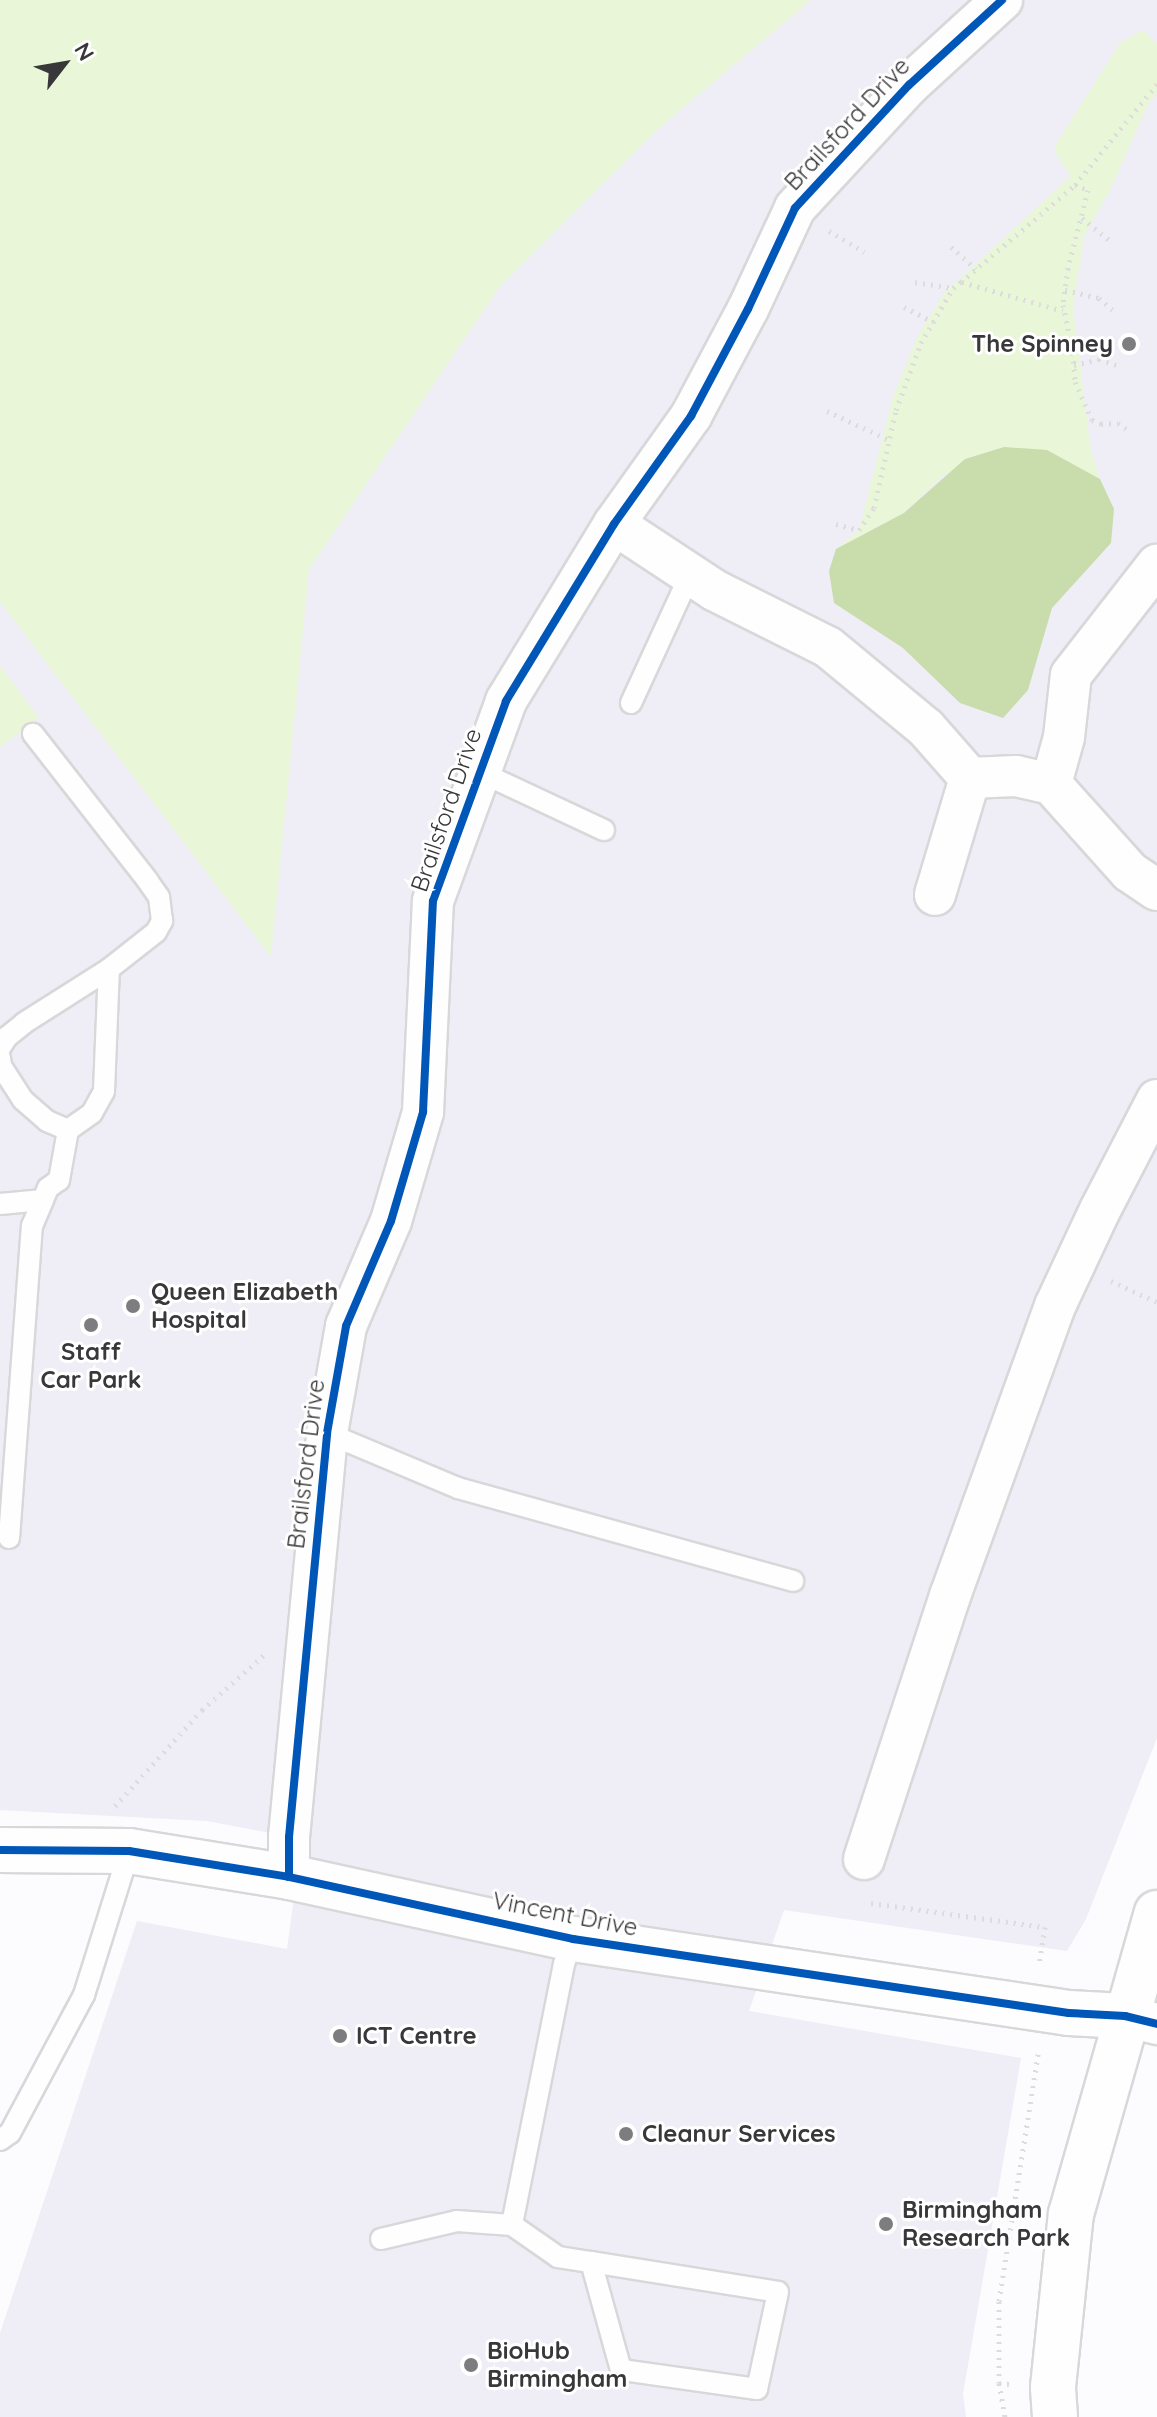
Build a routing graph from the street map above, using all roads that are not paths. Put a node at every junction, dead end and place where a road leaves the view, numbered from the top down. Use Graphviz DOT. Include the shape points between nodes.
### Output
graph roads {
  1 [pos="1002,0"];
  2 [pos="614,524"];
  3 [pos="1157,565"];
  4 [pos="690,575"];
  5 [pos="631,703"];
  6 [pos="33,734"];
  7 [pos="480,772"];
  8 [pos="970,778"];
  9 [pos="1051,784"];
  10 [pos="604,830"];
  11 [pos="1157,890"];
  12 [pos="935,895"];
  13 [pos="109,969"];
  14 [pos="0,1048"];
  15 [pos="0,1058"];
  16 [pos="1157,1100"];
  17 [pos="68,1130"];
  18 [pos="43,1200"];
  19 [pos="0,1204"];
  20 [pos="327,1433"];
  21 [pos="9,1538"];
  22 [pos="793,1581"];
  23 [pos="0,1850"];
  24 [pos="129,1851"];
  25 [pos="864,1859"];
  26 [pos="289,1877"];
  27 [pos="1157,1913"];
  28 [pos="573,1939"];
  29 [pos="1141,2020"];
  30 [pos="0,2140"];
  31 [pos="512,2225"];
  32 [pos="381,2239"];
  33 [pos="591,2262"];
  34 [pos="1054,2402"];
  1 -- 2 [label="street, Brailsford Drive" via="909,85 795,208 691,416"];
  2 -- 4 [label="street"];
  2 -- 7 [label="street, Brailsford Drive" via="506,701"];
  3 -- 9 [label="street" via="1071,675 1064,737"];
  4 -- 5 [label="lane"];
  4 -- 8 [label="street" via="828,647 926,728"];
  6 -- 13 [label="lane" via="159,897 163,912 156,932"];
  7 -- 10 [label="lane"];
  7 -- 20 [label="street, Brailsford Drive" via="433,901 423,1112 391,1221 346,1326"];
  8 -- 9 [label="street" via="1016,776"];
  8 -- 12 [label="street"];
  9 -- 11 [label="street" via="1130,872"];
  13 -- 14 [label="lane" via="24,1023"];
  13 -- 17 [label="lane" via="104,1091 92,1113"];
  15 -- 17 [label="lane" via="23,1100 47,1121"];
  16 -- 25 [label="street" via="1055,1306 950,1596"];
  17 -- 18 [label="lane" via="59,1180"];
  18 -- 19 [label="lane"];
  18 -- 21 [label="lane" via="32,1226"];
  20 -- 22 [label="lane" via="458,1488"];
  20 -- 26 [label="street, Brailsford Drive"];
  23 -- 24 [label="street, Vincent Drive"];
  24 -- 26 [label="street, Vincent Drive"];
  24 -- 30 [label="lane" via="84,1995 10,2133"];
  26 -- 28 [label="street, Vincent Drive"];
  27 -- 29 [label="street"];
  28 -- 29 [label="street, Vincent Drive"];
  28 -- 31 [label="lane"];
  29 -- 34 [label="street" via="1071,2214"];
  31 -- 32 [label="lane" via="457,2221"];
  31 -- 33 [label="lane" via="558,2257"];
  33 -- 33 [label="lane" via="778,2292 757,2389 621,2370"];
}
